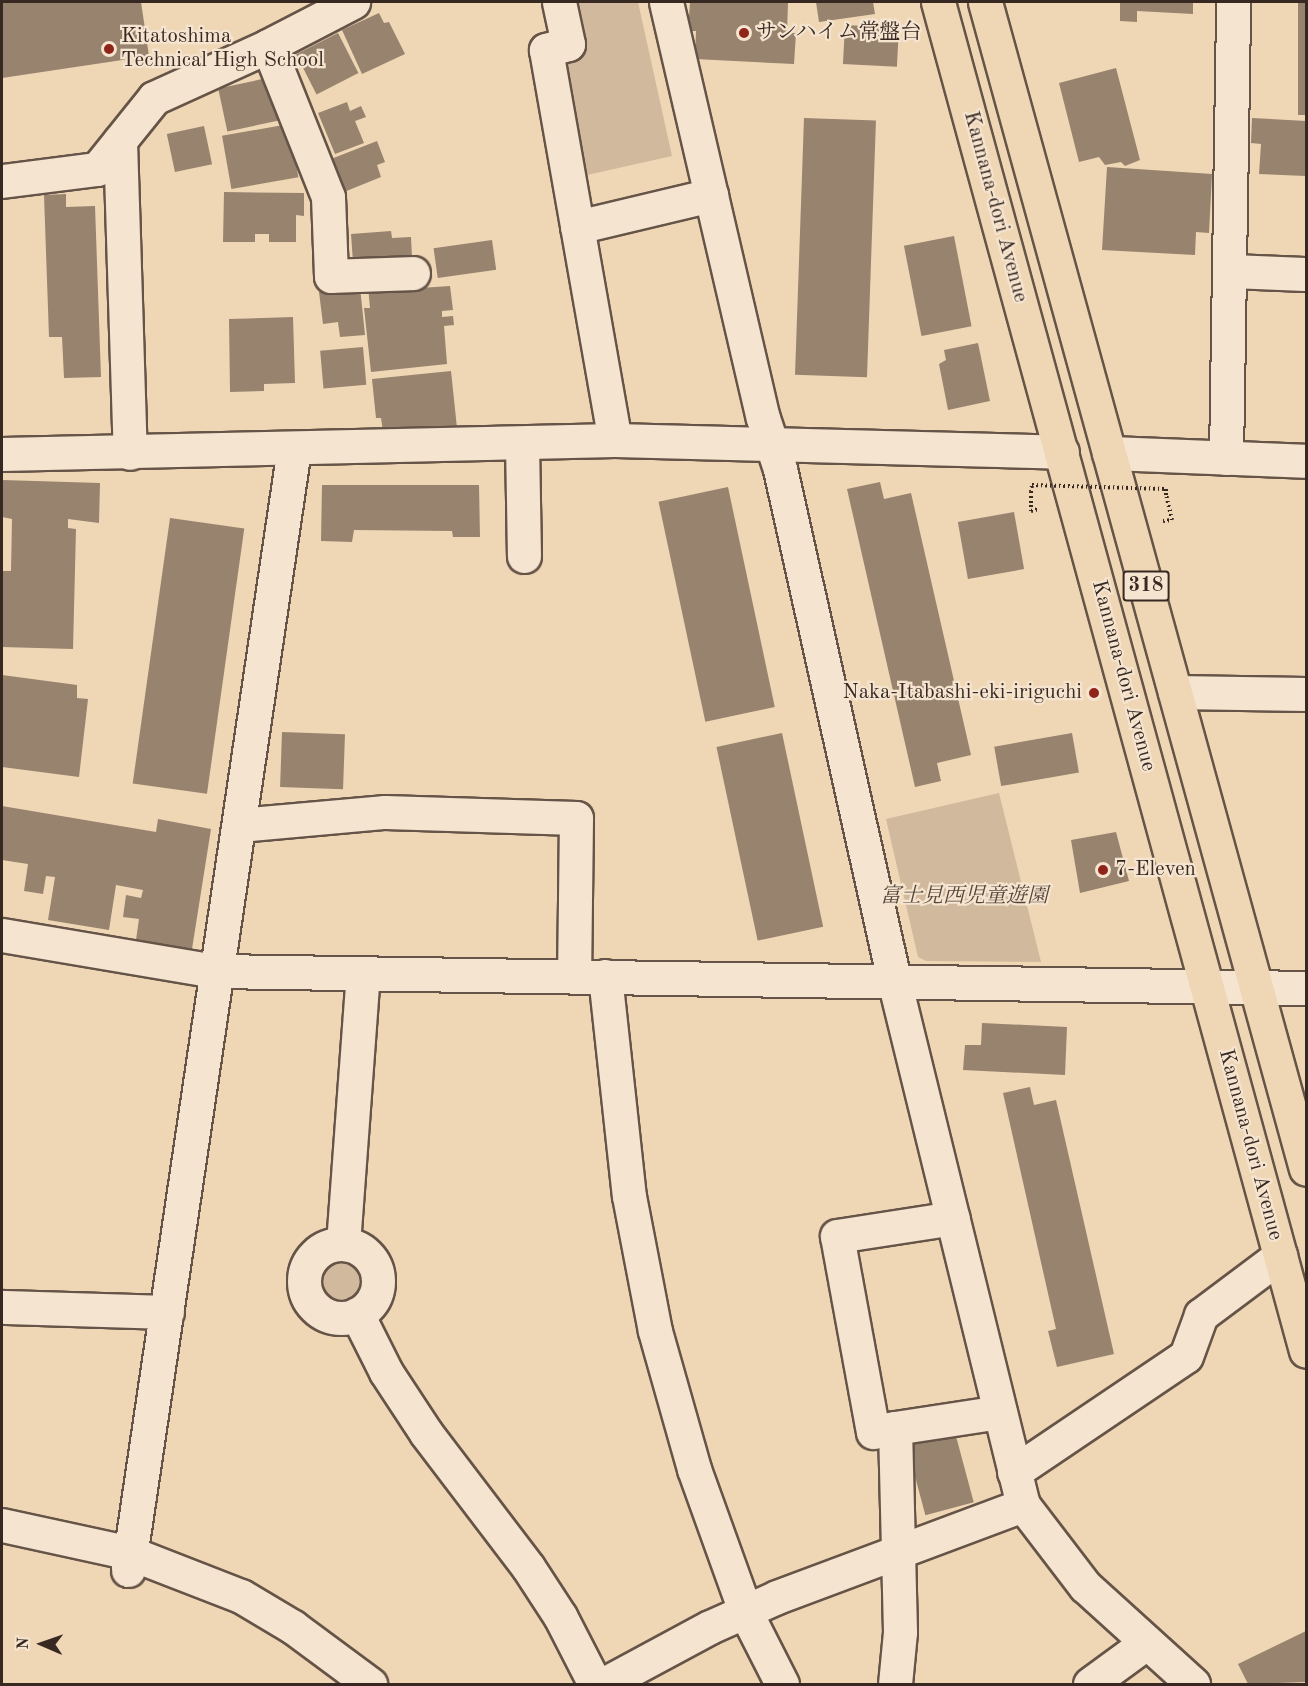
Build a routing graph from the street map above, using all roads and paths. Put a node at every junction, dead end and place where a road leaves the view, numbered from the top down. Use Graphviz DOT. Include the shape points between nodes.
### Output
graph roads {
  1 [pos="353,2"];
  2 [pos="558,2"];
  3 [pos="666,2"];
  4 [pos="938,2"];
  5 [pos="985,2"];
  6 [pos="1233,2"];
  7 [pos="268,46"];
  8 [pos="120,141"];
  9 [pos="2,181"];
  10 [pos="711,195"];
  11 [pos="577,227"];
  12 [pos="1230,271"];
  13 [pos="412,273"];
  14 [pos="1306,274"];
  15 [pos="615,440"];
  16 [pos="522,442"];
  17 [pos="772,444"];
  18 [pos="294,449"];
  19 [pos="1062,452"];
  20 [pos="130,453"];
  21 [pos="1109,453"];
  22 [pos="2,454"];
  23 [pos="1226,458"];
  24 [pos="1306,461"];
  25 [pos="1031,492"];
  26 [pos="1161,512"];
  27 [pos="524,556"];
  28 [pos="1175,692"];
  29 [pos="1306,694"];
  30 [pos="239,825"];
  31 [pos="2,935"];
  32 [pos="215,972"];
  33 [pos="363,974"];
  34 [pos="590,976"];
  35 [pos="894,980"];
  36 [pos="1206,987"];
  37 [pos="1255,987"];
  38 [pos="1306,988"];
  39 [pos="1306,1170"];
  40 [pos="952,1218"];
  41 [pos="343,1244"];
  42 [pos="1280,1256"];
  43 [pos="2,1307"];
  44 [pos="167,1312"];
  45 [pos="357,1314"];
  46 [pos="1306,1351"];
  47 [pos="1000,1412"];
  48 [pos="895,1428"];
  49 [pos="1014,1472"];
  50 [pos="1023,1505"];
  51 [pos="2,1525"];
  52 [pos="2,1544"];
  53 [pos="896,1552"];
  54 [pos="129,1561"];
  55 [pos="745,1611"];
  56 [pos="1146,1643"];
  57 [pos="345,1684"];
  58 [pos="370,1684"];
  59 [pos="595,1684"];
  60 [pos="604,1684"];
  61 [pos="782,1684"];
  62 [pos="896,1684"];
  63 [pos="1090,1684"];
  64 [pos="1193,1684"];
  1 -- 7 [label="street"];
  2 -- 11 [label="street" via="568,44 546,50"];
  3 -- 10 [label="street"];
  4 -- 19 [label="main road, Kannana-dori Avenue / 318"];
  5 -- 21 [label="main road, 318"];
  6 -- 12 [label="street"];
  7 -- 8 [label="street" via="154,98"];
  7 -- 13 [label="street" via="328,197 331,276"];
  8 -- 9 [label="street" via="97,169"];
  8 -- 20 [label="street"];
  10 -- 11 [label="street"];
  10 -- 17 [label="street"];
  11 -- 15 [label="street"];
  12 -- 14 [label="street"];
  12 -- 23 [label="street"];
  15 -- 16 [label="street"];
  15 -- 17 [label="street"];
  16 -- 18 [label="street"];
  16 -- 27 [label="street"];
  17 -- 19 [label="street"];
  17 -- 35 [label="street"];
  18 -- 20 [label="street"];
  18 -- 30 [label="street"];
  19 -- 36 [label="main road, Kannana-dori Avenue / 318"];
  20 -- 22 [label="street"];
  21 -- 23 [label="street"];
  21 -- 28 [label="main road, 318"];
  23 -- 24 [label="street"];
  25 -- 26 [label="path, bridge" via="1032,484 1166,489 1172,520 1163,522"];
  28 -- 29 [label="street"];
  28 -- 37 [label="main road, 318"];
  30 -- 32 [label="street"];
  30 -- 34 [label="street" via="385,812 576,818"];
  31 -- 32 [label="street"];
  32 -- 33 [label="street"];
  32 -- 44 [label="street"];
  33 -- 34 [label="street"];
  33 -- 41 [label="street"];
  34 -- 35 [label="street"];
  34 -- 55 [label="street" via="655,1331 694,1469"];
  35 -- 36 [label="street"];
  35 -- 40 [label="street"];
  36 -- 37 [label="street"];
  36 -- 42 [label="main road, Kannana-dori Avenue / 318"];
  37 -- 38 [label="street"];
  37 -- 39 [label="main road, 318"];
  40 -- 47 [label="street"];
  40 -- 48 [label="street" via="837,1236 873,1432"];
  41 -- 45 [label="street" via="365,1253 378,1273 374,1298"];
  41 -- 45 [label="street" via="331,1245 312,1258 304,1281 312,1304 322,1312 345,1318"];
  42 -- 46 [label="main road, Kannana-dori Avenue / 318"];
  42 -- 49 [label="street" via="1201,1315 1186,1356"];
  43 -- 44 [label="street"];
  44 -- 54 [label="street"];
  45 -- 59 [label="street" via="386,1372 426,1433 528,1567 560,1616"];
  47 -- 48 [label="street"];
  47 -- 49 [label="street"];
  48 -- 53 [label="street"];
  49 -- 50 [label="street"];
  50 -- 53 [label="street"];
  50 -- 56 [label="street" via="1085,1586"];
  51 -- 54 [label="street"];
  52 -- 54 [label="street"];
  53 -- 55 [label="street"];
  53 -- 62 [label="street" via="900,1632"];
  54 -- 57 [label="street" via="285,1642"];
  54 -- 58 [label="street" via="241,1596 293,1627"];
  55 -- 60 [label="street"];
  55 -- 61 [label="street"];
  56 -- 63 [label="street"];
  56 -- 64 [label="street"];
}
